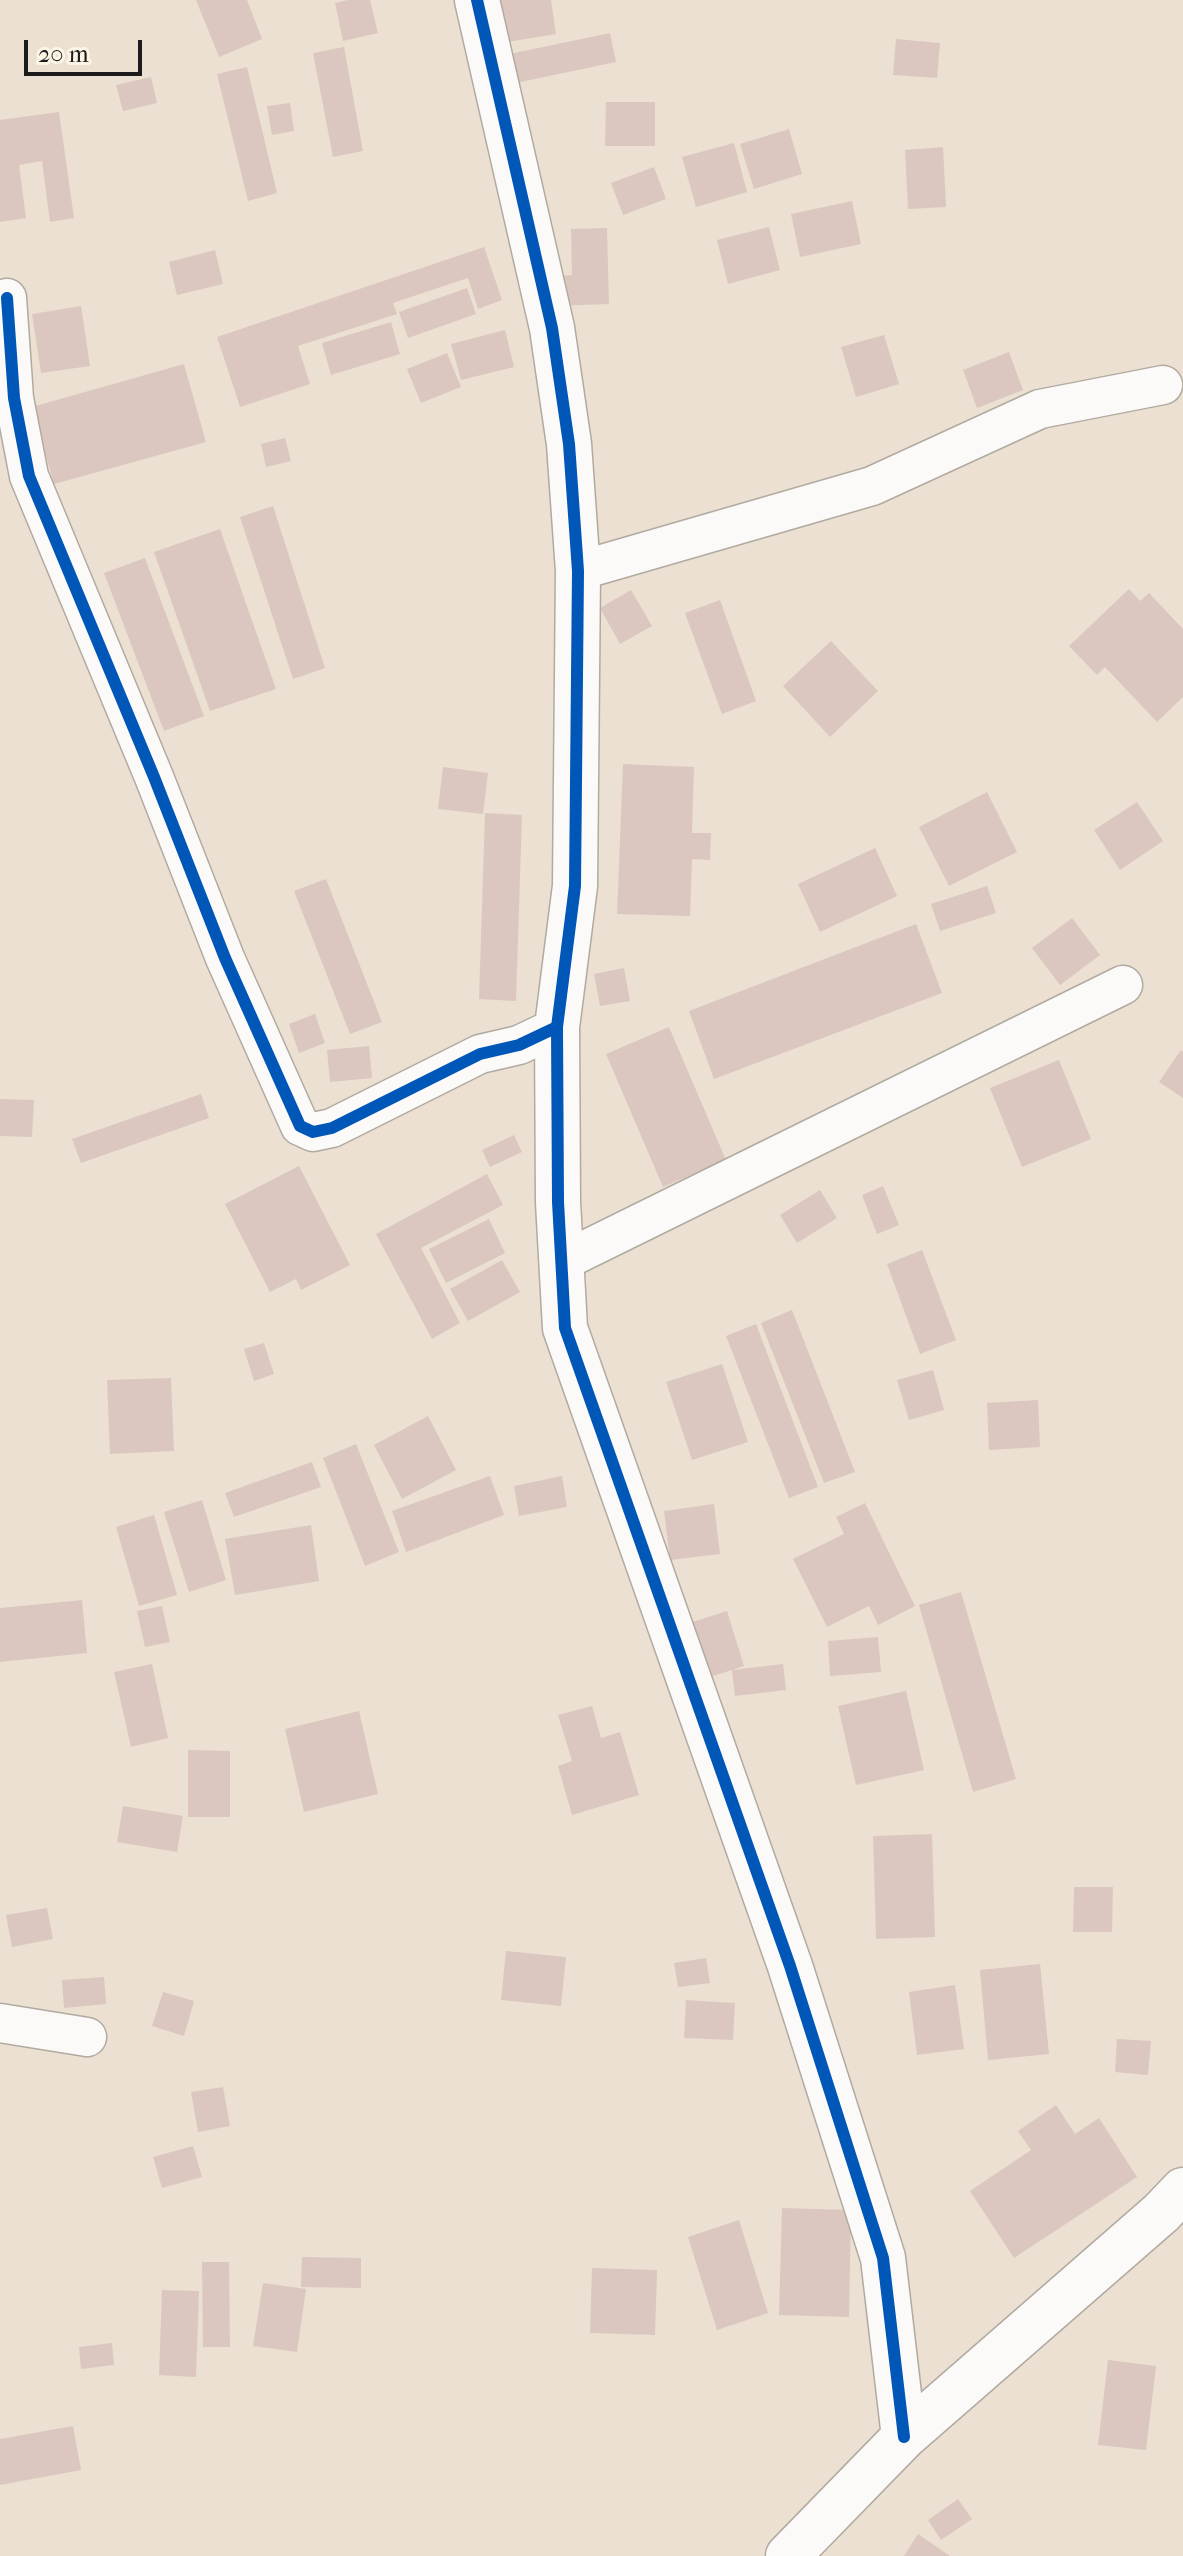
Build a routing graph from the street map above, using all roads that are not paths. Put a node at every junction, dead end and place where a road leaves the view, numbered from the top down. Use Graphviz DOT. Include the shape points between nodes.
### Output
graph roads {
  1 [pos="477,0"];
  2 [pos="7,298"];
  3 [pos="1163,385"];
  4 [pos="578,571"];
  5 [pos="1123,985"];
  6 [pos="557,1027"];
  7 [pos="561,1262"];
  8 [pos="0,2023"];
  9 [pos="87,2037"];
  10 [pos="1183,2190"];
  11 [pos="904,2437"];
  12 [pos="788,2556"];
  1 -- 4 [label="street" via="552,328 569,444"];
  2 -- 6 [label="street" via="14,398 29,476 225,958 300,1126 313,1132 332,1128 480,1054 519,1045"];
  3 -- 4 [label="street" via="1040,409 872,486"];
  4 -- 6 [label="street" via="575,886"];
  5 -- 7 [label="street"];
  6 -- 7 [label="street"];
  7 -- 11 [label="street" via="565,1328 790,1966 883,2258"];
  8 -- 9 [label="street"];
  10 -- 11 [label="street"];
  11 -- 12 [label="street"];
}
